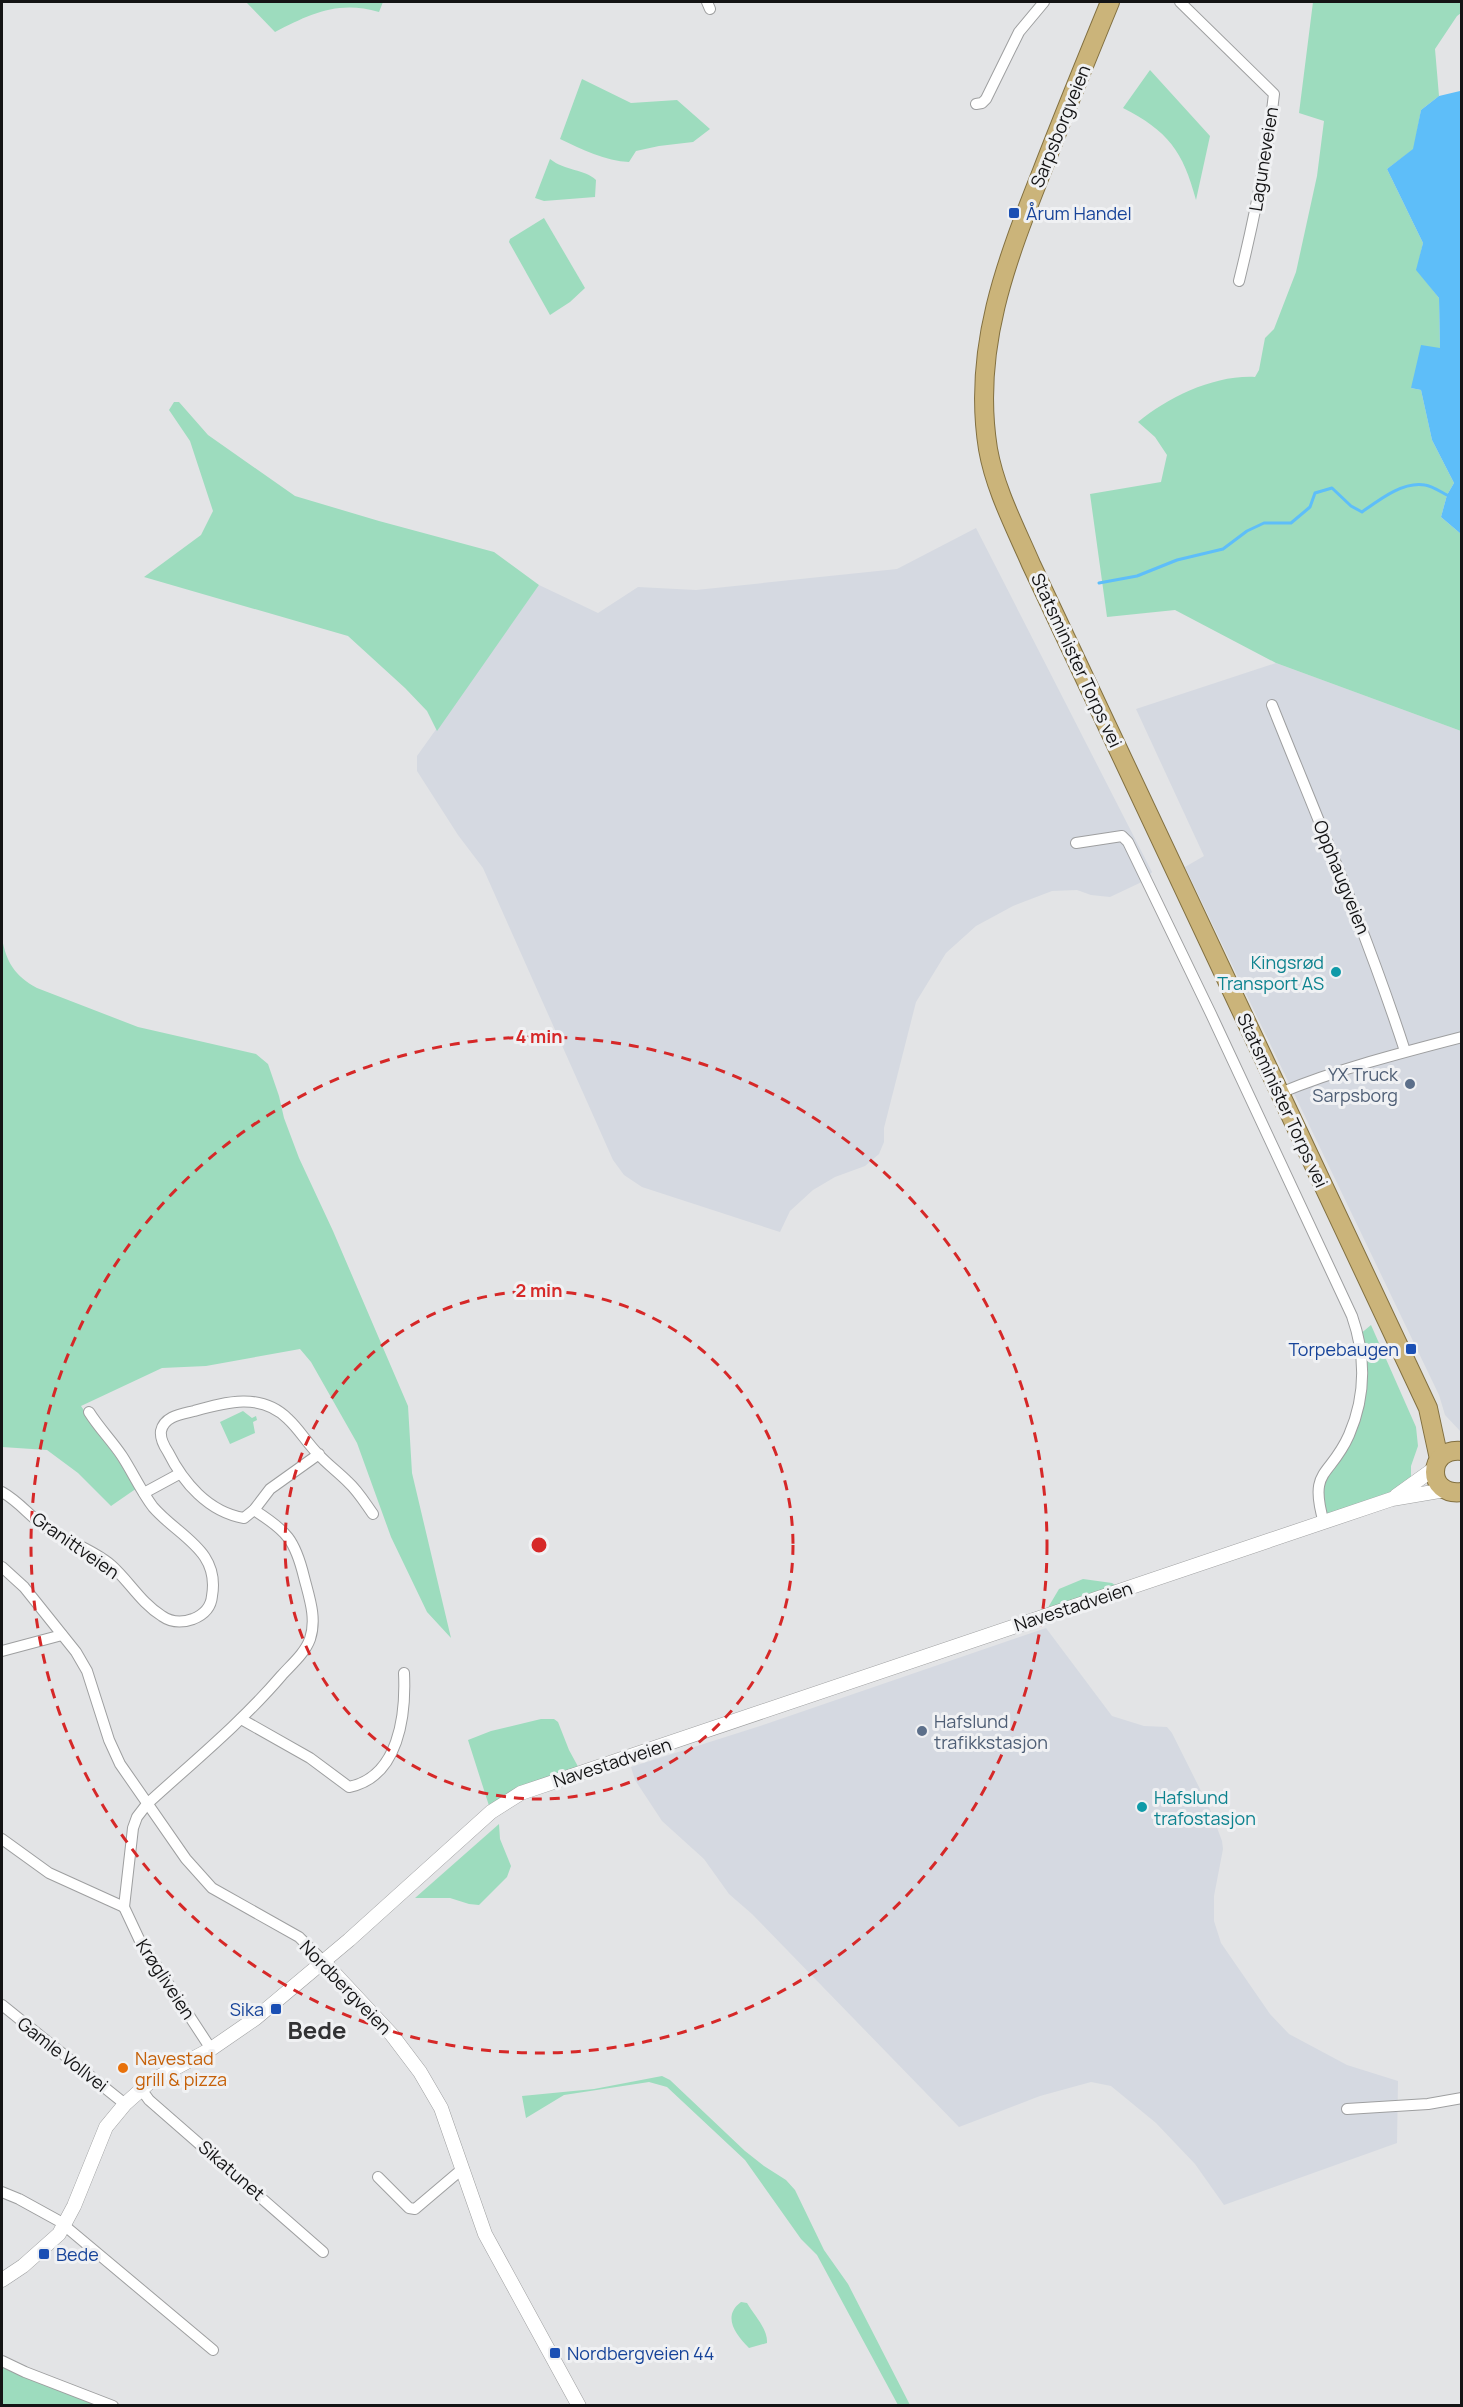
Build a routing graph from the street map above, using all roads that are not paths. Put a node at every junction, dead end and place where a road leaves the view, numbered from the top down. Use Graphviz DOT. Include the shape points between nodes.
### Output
graph roads {
  1 [pos="1044,2"];
  2 [pos="1110,2"];
  3 [pos="1180,2"];
  4 [pos="976,104"];
  5 [pos="1239,281"];
  6 [pos="1031,564"];
  7 [pos="1272,705"];
  8 [pos="1076,843"];
  9 [pos="1461,1037"];
  10 [pos="1405,1051"];
  11 [pos="1280,1093"];
  12 [pos="1428,1408"];
  13 [pos="89,1412"];
  14 [pos="1461,1451"];
  15 [pos="318,1454"];
  16 [pos="1437,1464"];
  17 [pos="179,1474"];
  18 [pos="2,1492"];
  19 [pos="144,1493"];
  20 [pos="1455,1495"];
  21 [pos="1392,1499"];
  22 [pos="254,1510"];
  23 [pos="373,1514"];
  24 [pos="1324,1523"];
  25 [pos="2,1567"];
  26 [pos="62,1635"];
  27 [pos="2,1650"];
  28 [pos="404,1674"];
  29 [pos="242,1719"];
  30 [pos="147,1804"];
  31 [pos="2,1839"];
  32 [pos="124,1907"];
  33 [pos="323,1961"];
  34 [pos="2,2005"];
  35 [pos="211,2049"];
  36 [pos="141,2089"];
  37 [pos="1461,2098"];
  38 [pos="125,2104"];
  39 [pos="1347,2109"];
  40 [pos="461,2170"];
  41 [pos="378,2177"];
  42 [pos="2,2192"];
  43 [pos="63,2226"];
  44 [pos="322,2252"];
  45 [pos="2,2280"];
  46 [pos="213,2350"];
  47 [pos="2,2361"];
  48 [pos="113,2406"];
  49 [pos="579,2406"];
  1 -- 4 [label="street" via="1019,32 986,99"];
  2 -- 6 [label="highway, Sarpsborgveien" via="1006,264 989,336 984,394 989,451 998,486"];
  3 -- 5 [label="street, Laguneveien" via="1274,94 1269,138"];
  6 -- 11 [label="highway, Statsminister Torps vei"];
  7 -- 10 [label="street, Opphaugveien" via="1334,853"];
  8 -- 24 [label="street" via="1114,836 1122,836 1128,842 1352,1316 1362,1354 1363,1382 1348,1436 1321,1477 1317,1490"];
  9 -- 10 [label="street"];
  10 -- 11 [label="street"];
  11 -- 12 [label="highway, Statsminister Torps vei"];
  12 -- 14 [label="highway, Statsminister Torps vei"];
  12 -- 16 [label="highway, Statsminister Torps vei"];
  13 -- 19 [label="street, Granittveien" via="122,1455"];
  14 -- 16 [label="highway" via="1448,1452"];
  15 -- 17 [label="street" via="274,1407 234,1402 171,1417 164,1423 160,1432 162,1442"];
  15 -- 22 [label="street" via="270,1489"];
  15 -- 23 [label="street" via="350,1483"];
  16 -- 20 [label="highway, Statsminister Torps vei" via="1437,1481"];
  16 -- 21 [label="street, Navestadveien"];
  17 -- 19 [label="street"];
  17 -- 22 [label="street" via="187,1485 231,1516 244,1518"];
  18 -- 19 [label="street, Granittveien" via="45,1528 109,1564 155,1612 180,1623 194,1619 212,1601 213,1573 208,1560 154,1508"];
  20 -- 21 [label="street, Navestadveien"];
  21 -- 24 [label="street, Navestadveien"];
  22 -- 29 [label="street" via="291,1539 297,1551 313,1611 312,1629 301,1654"];
  24 -- 33 [label="street, Navestadveien" via="521,1793 491,1812"];
  25 -- 26 [label="street, Nordbergveien" via="24,1587"];
  26 -- 27 [label="street"];
  26 -- 30 [label="street, Nordbergveien" via="87,1671 109,1740"];
  28 -- 29 [label="street" via="405,1699 397,1740 377,1774 359,1785 349,1787 310,1758"];
  29 -- 30 [label="street"];
  30 -- 32 [label="street" via="133,1828"];
  30 -- 33 [label="street, Nordbergveien" via="212,1888 299,1937"];
  31 -- 32 [label="street" via="49,1873"];
  32 -- 35 [label="street, Krøgliveien" via="139,1939"];
  33 -- 35 [label="street, Navestadveien" via="256,2018"];
  33 -- 40 [label="street, Nordbergveien" via="392,2035 420,2072 441,2108"];
  34 -- 38 [label="street, Gamle Vollvei"];
  35 -- 36 [label="street, Navestadveien"];
  36 -- 38 [label="street, Navestadveien"];
  36 -- 44 [label="street, Sikatunet"];
  37 -- 39 [label="street"];
  38 -- 43 [label="street, Navestadveien" via="106,2127"];
  40 -- 41 [label="street" via="415,2209 409,2208"];
  40 -- 49 [label="street, Nordbergveien" via="484,2234"];
  42 -- 43 [label="street"];
  43 -- 45 [label="street, Navestadveien" via="45,2249"];
  43 -- 46 [label="street"];
  47 -- 48 [label="street"];
}
